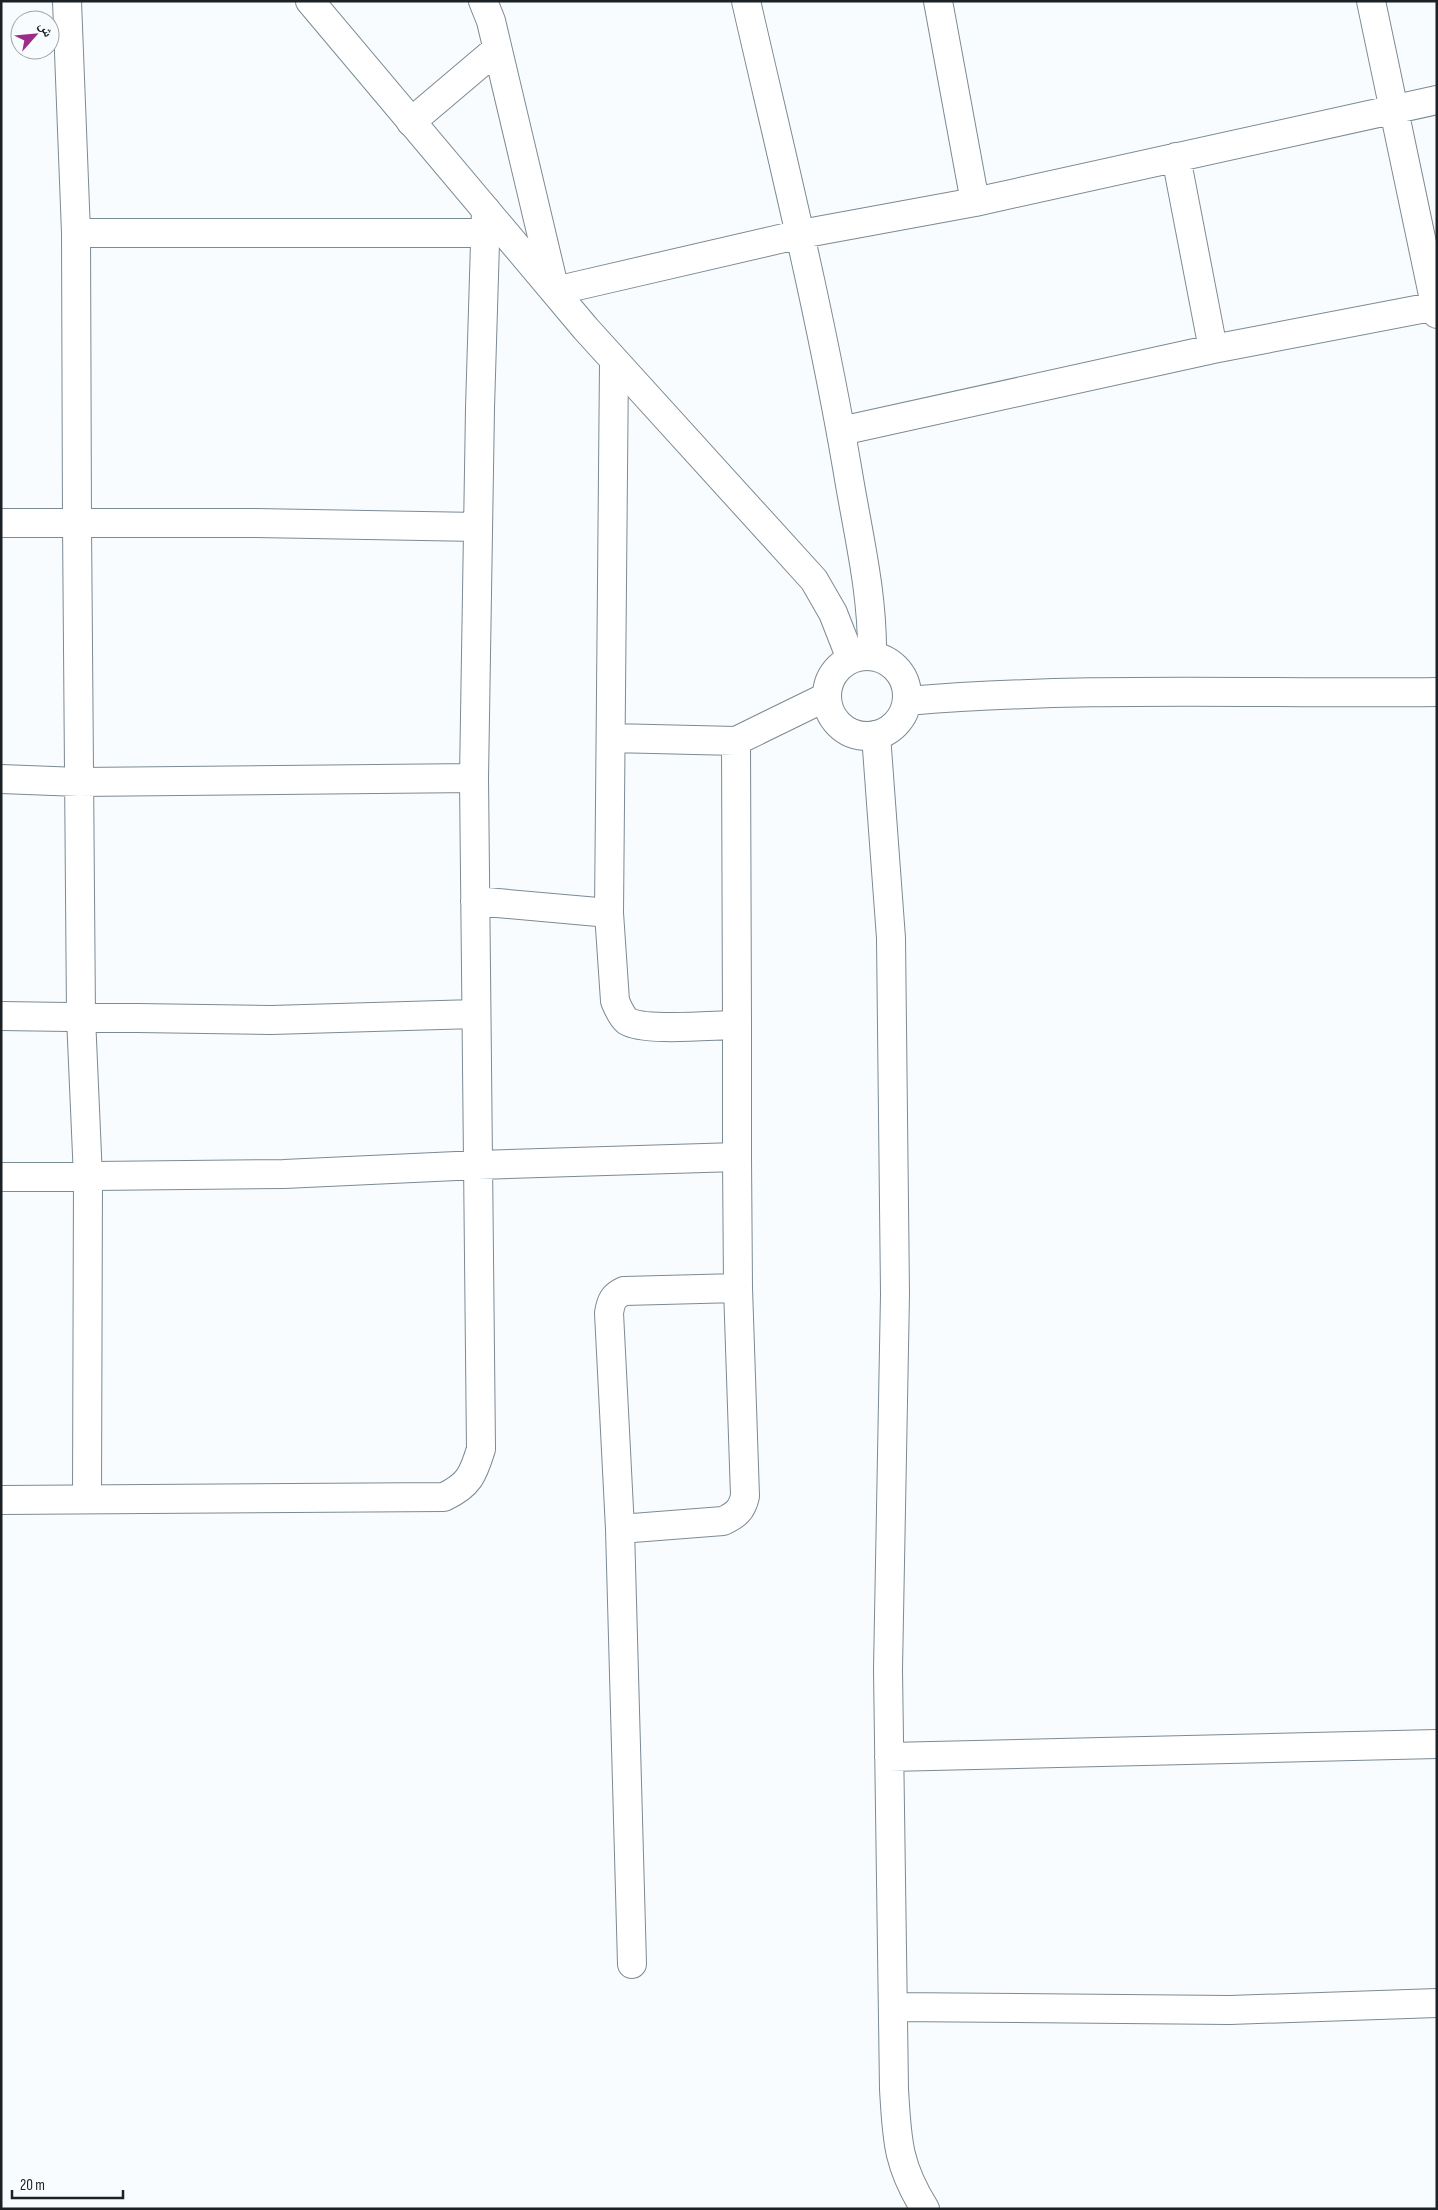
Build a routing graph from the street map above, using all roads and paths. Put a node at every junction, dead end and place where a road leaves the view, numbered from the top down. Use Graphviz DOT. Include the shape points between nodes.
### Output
graph roads {
  1 [pos="67,1"];
  2 [pos="310,1"];
  3 [pos="483,1"];
  4 [pos="746,1"];
  5 [pos="938,1"];
  6 [pos="1371,1"];
  7 [pos="496,50"];
  8 [pos="1437,100"];
  9 [pos="1394,109"];
  10 [pos="411,122"];
  11 [pos="1176,157"];
  12 [pos="975,202"];
  13 [pos="487,222"];
  14 [pos="76,233"];
  15 [pos="801,234"];
  16 [pos="555,291"];
  17 [pos="1436,308"];
  18 [pos="1213,349"];
  19 [pos="614,362"];
  20 [pos="841,431"];
  21 [pos="1,523"];
  22 [pos="77,523"];
  23 [pos="478,527"];
  24 [pos="862,657"];
  25 [pos="1437,692"];
  26 [pos="826,696"];
  27 [pos="907,701"];
  28 [pos="876,735"];
  29 [pos="611,738"];
  30 [pos="736,741"];
  31 [pos="474,778"];
  32 [pos="1,780"];
  33 [pos="79,782"];
  34 [pos="475,901"];
  35 [pos="609,913"];
  36 [pos="475,1014"];
  37 [pos="1,1016"];
  38 [pos="81,1016"];
  39 [pos="737,1025"];
  40 [pos="737,1157"];
  41 [pos="478,1165"];
  42 [pos="1,1177"];
  43 [pos="88,1178"];
  44 [pos="738,1288"];
  45 [pos="87,1498"];
  46 [pos="1,1500"];
  47 [pos="620,1529"];
  48 [pos="1437,1744"];
  49 [pos="889,1757"];
  50 [pos="632,1964"];
  51 [pos="1437,2003"];
  52 [pos="893,2007"];
  53 [pos="925,2209"];
  1 -- 14 [label="street"];
  2 -- 10 [label="street"];
  3 -- 7 [label="street" via="491,21"];
  4 -- 15 [label="street"];
  5 -- 12 [label="street"];
  6 -- 9 [label="street"];
  7 -- 10 [label="street"];
  7 -- 16 [label="street"];
  8 -- 9 [label="street"];
  9 -- 11 [label="street"];
  9 -- 17 [label="street"];
  10 -- 13 [label="street"];
  11 -- 12 [label="street"];
  11 -- 18 [label="street"];
  12 -- 15 [label="street"];
  13 -- 14 [label="street"];
  13 -- 16 [label="street"];
  13 -- 23 [label="street"];
  14 -- 22 [label="street"];
  15 -- 16 [label="street"];
  15 -- 20 [label="street"];
  16 -- 19 [label="street"];
  17 -- 18 [label="street"];
  18 -- 20 [label="street"];
  19 -- 24 [label="street" via="814,580"];
  19 -- 29 [label="street"];
  20 -- 24 [label="street" via="868,579 872,628"];
  21 -- 22 [label="street"];
  22 -- 23 [label="street"];
  22 -- 33 [label="street"];
  23 -- 31 [label="street"];
  24 -- 26 [label="street" via="841,664 827,684"];
  24 -- 27 [label="street" via="891,664 899,671"];
  25 -- 27 [label="street" via="1045,693"];
  26 -- 28 [label="street" via="833,720 842,728 853,734"];
  26 -- 30 [label="street"];
  27 -- 28 [label="street" via="896,723"];
  28 -- 49 [label="street" via="890,938 895,1294"];
  29 -- 30 [label="street"];
  29 -- 35 [label="street"];
  30 -- 39 [label="street"];
  31 -- 33 [label="street"];
  31 -- 34 [label="street"];
  32 -- 33 [label="street"];
  33 -- 38 [label="street"];
  34 -- 35 [label="street"];
  34 -- 36 [label="street"];
  35 -- 39 [label="street" via="615,1001 627,1020 651,1027"];
  36 -- 38 [label="street" via="271,1020"];
  36 -- 41 [label="street"];
  37 -- 38 [label="street"];
  38 -- 43 [label="street"];
  39 -- 40 [label="street"];
  40 -- 41 [label="street"];
  40 -- 44 [label="street"];
  41 -- 43 [label="street" via="284,1174"];
  41 -- 45 [label="street" via="481,1449 473,1475 460,1489 444,1497"];
  42 -- 43 [label="street"];
  43 -- 45 [label="street"];
  44 -- 47 [label="street" via="745,1490 742,1508 723,1521"];
  44 -- 47 [label="street" via="624,1291 611,1301"];
  45 -- 46 [label="street"];
  47 -- 50 [label="street"];
  48 -- 49 [label="street"];
  49 -- 52 [label="street"];
  51 -- 52 [label="street" via="1230,2010"];
  52 -- 53 [label="street" via="898,2150 911,2188"];
}
